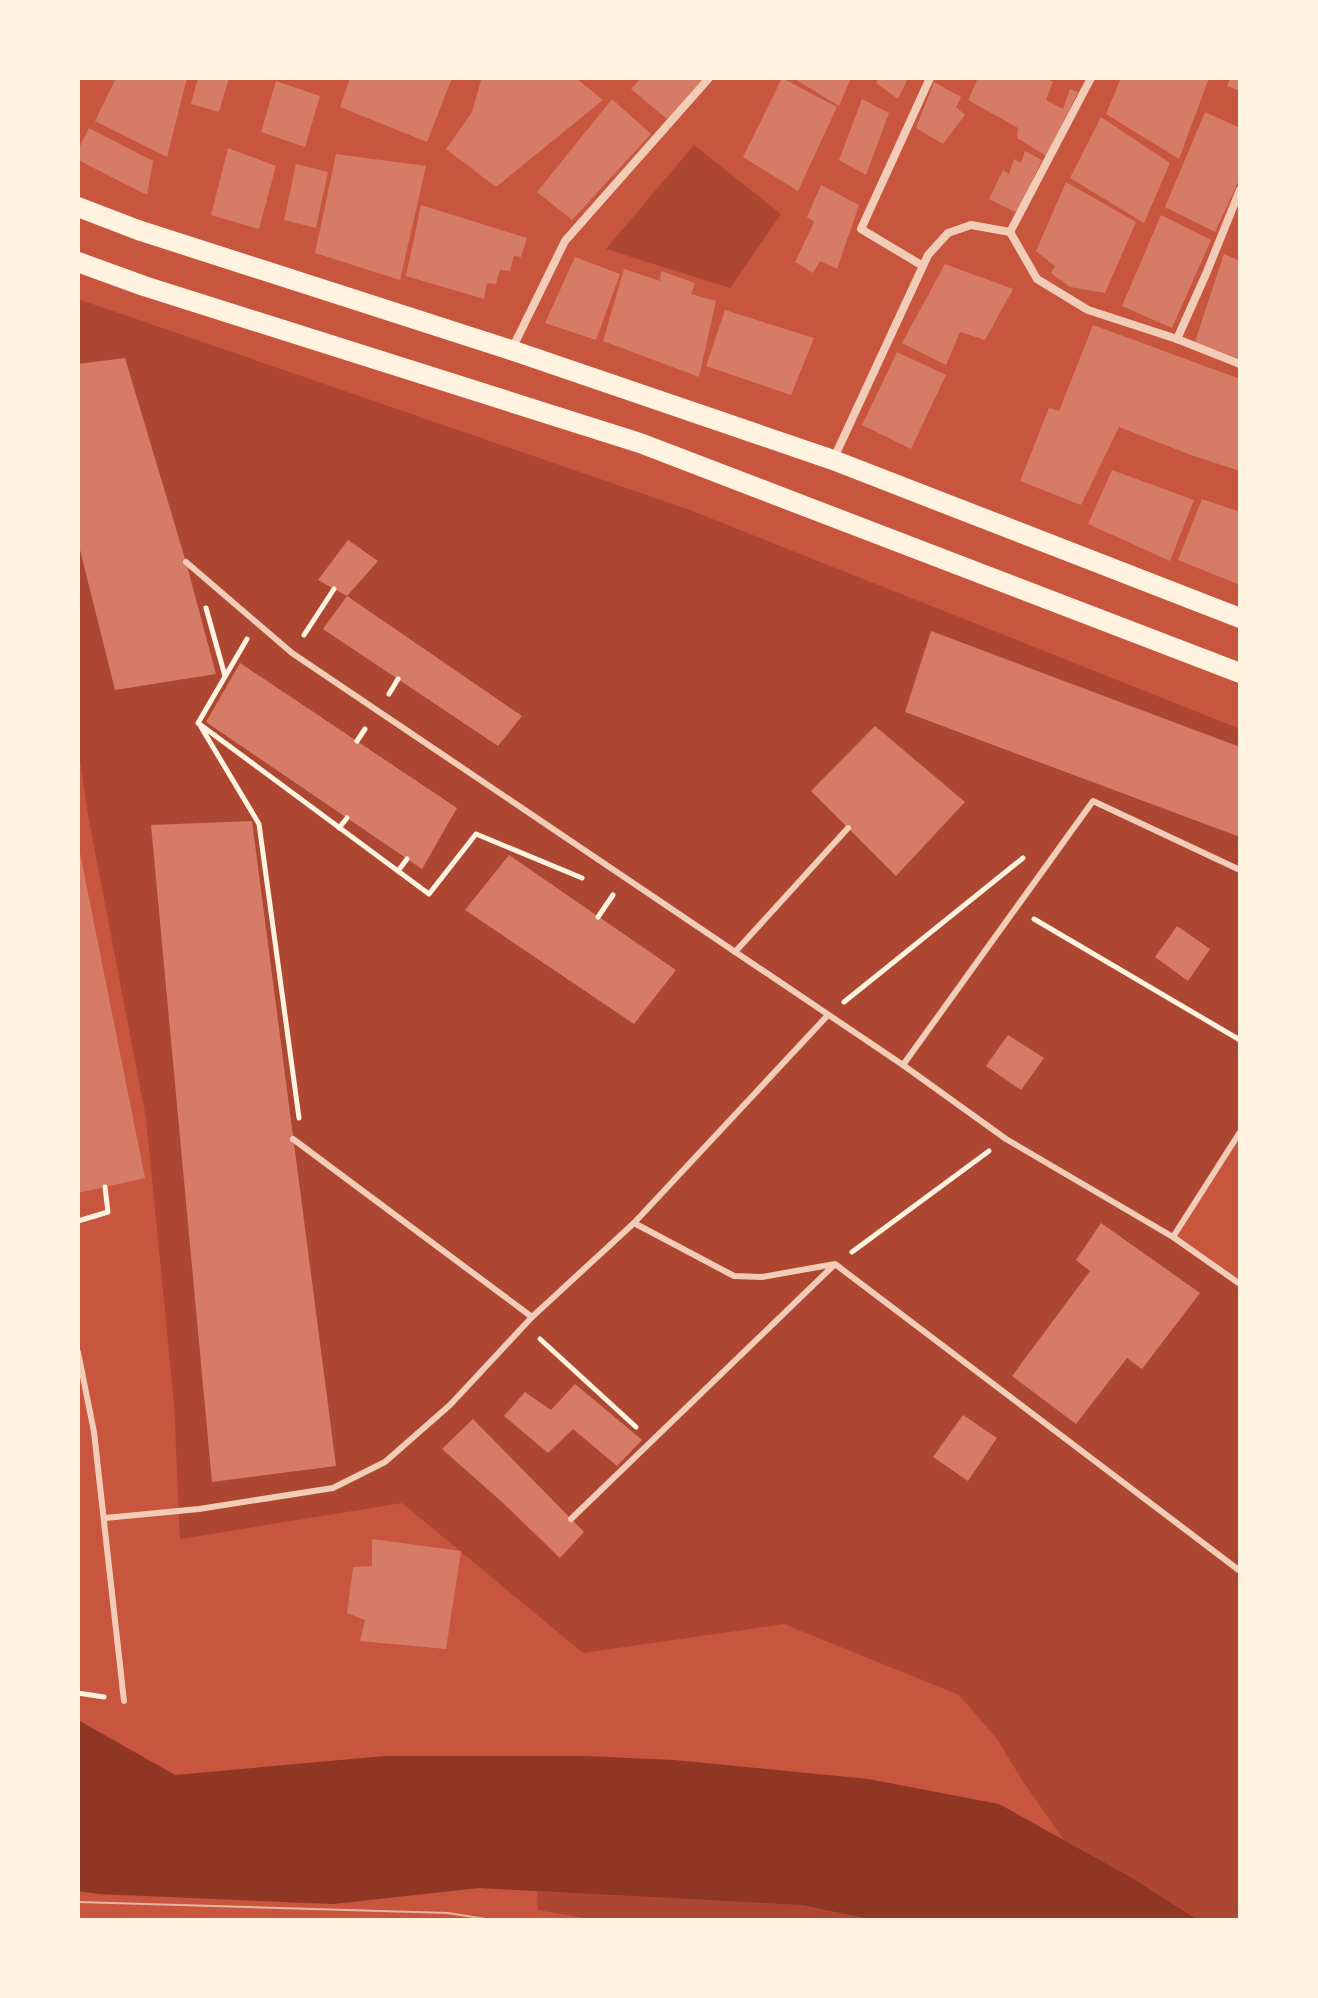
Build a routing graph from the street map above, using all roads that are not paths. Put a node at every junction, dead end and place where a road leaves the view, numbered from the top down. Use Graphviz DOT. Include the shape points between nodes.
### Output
graph roads {
  1 [pos="709,78"];
  2 [pos="930,78"];
  3 [pos="1091,78"];
  4 [pos="1240,190"];
  5 [pos="78,207"];
  6 [pos="1010,232"];
  7 [pos="78,262"];
  8 [pos="923,266"];
  9 [pos="1177,339"];
  10 [pos="511,350"];
  11 [pos="1240,364"];
  12 [pos="833,460"];
  13 [pos="186,562"];
  14 [pos="1240,618"];
  15 [pos="1240,673"];
  16 [pos="848,828"];
  17 [pos="1240,870"];
  18 [pos="735,952"];
  19 [pos="828,1015"];
  20 [pos="903,1065"];
  21 [pos="1240,1132"];
  22 [pos="293,1139"];
  23 [pos="634,1223"];
  24 [pos="1173,1237"];
  25 [pos="835,1264"];
  26 [pos="1240,1284"];
  27 [pos="532,1317"];
  28 [pos="78,1352"];
  29 [pos="105,1518"];
  30 [pos="571,1519"];
  31 [pos="1240,1571"];
  32 [pos="124,1701"];
  1 -- 10 [label="street" via="565,241"];
  2 -- 8 [label="street" via="861,229"];
  3 -- 6 [label="street"];
  4 -- 9 [label="street"];
  5 -- 10 [label="main road"];
  6 -- 8 [label="street" via="971,225 948,233"];
  6 -- 9 [label="street" via="1037,279 1088,310"];
  7 -- 15 [label="main road" via="640,443"];
  8 -- 12 [label="street"];
  9 -- 11 [label="street"];
  10 -- 12 [label="main road"];
  12 -- 14 [label="main road"];
  13 -- 18 [label="lane" via="292,653"];
  16 -- 18 [label="lane"];
  17 -- 20 [label="lane" via="1093,801"];
  18 -- 19 [label="lane"];
  19 -- 20 [label="lane"];
  19 -- 23 [label="lane"];
  20 -- 24 [label="lane" via="1006,1139"];
  21 -- 24 [label="lane"];
  22 -- 27 [label="lane"];
  23 -- 25 [label="lane" via="734,1276 762,1277"];
  23 -- 27 [label="lane"];
  24 -- 26 [label="lane"];
  25 -- 30 [label="lane"];
  25 -- 31 [label="lane"];
  27 -- 29 [label="lane" via="450,1405 385,1462 333,1488"];
  28 -- 29 [label="lane"];
  29 -- 32 [label="lane"];
}
